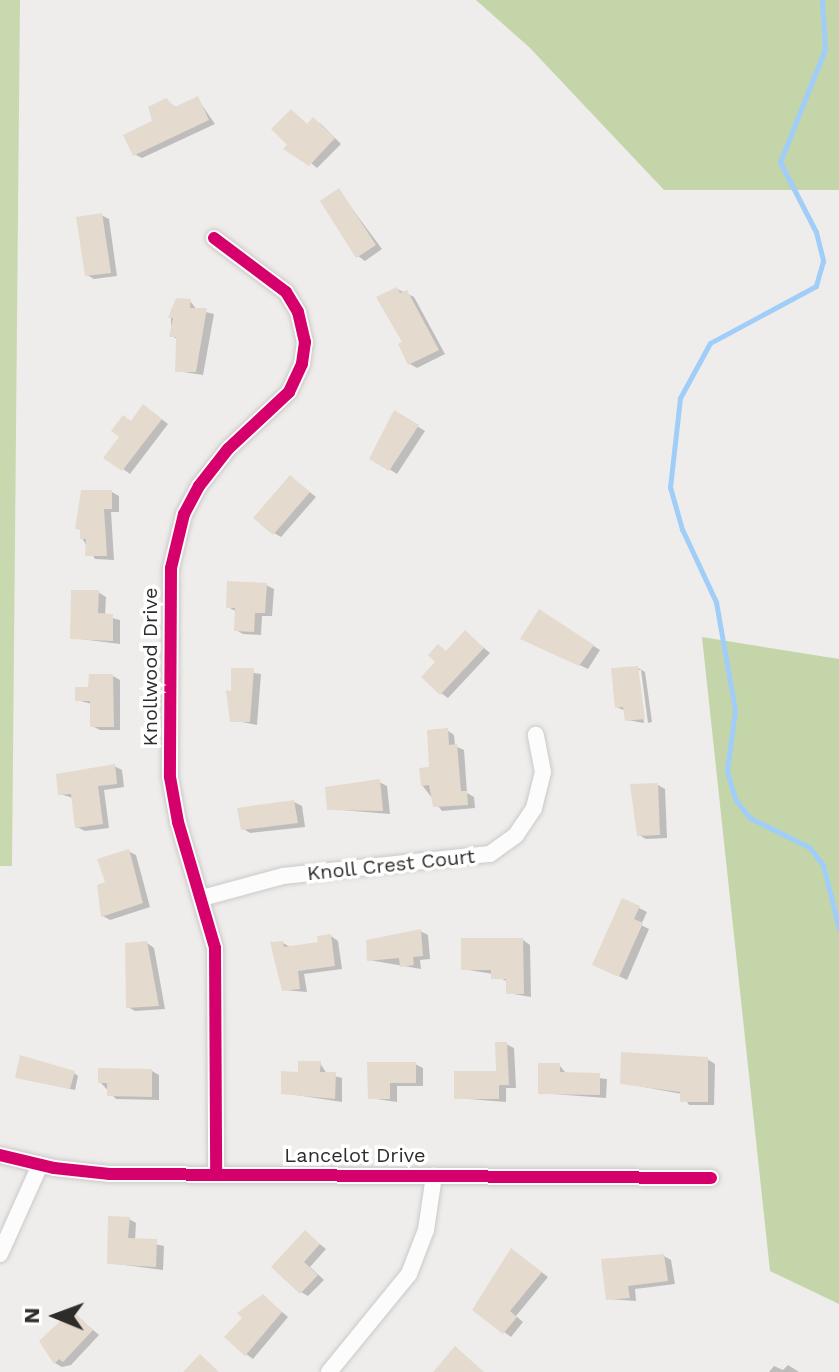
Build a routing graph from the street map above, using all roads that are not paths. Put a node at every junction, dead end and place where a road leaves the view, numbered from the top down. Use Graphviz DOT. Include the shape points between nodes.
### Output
graph roads {
  1 [pos="214,238"];
  2 [pos="536,735"];
  3 [pos="202,898"];
  4 [pos="0,1155"];
  5 [pos="40,1165"];
  6 [pos="216,1174"];
  7 [pos="434,1176"];
  8 [pos="711,1178"];
  9 [pos="0,1254"];
  10 [pos="329,1372"];
  1 -- 3 [label="street, Knollwood Drive" via="286,292 298,312 305,342 289,392 228,449 199,486 184,514 171,568 170,777"];
  2 -- 3 [label="street, Knoll Crest Court" via="543,772 534,808 516,835 490,854 283,876"];
  3 -- 6 [label="street, Knollwood Drive" via="213,933 217,978"];
  4 -- 5 [label="street, Lancelot Drive"];
  5 -- 6 [label="street, Lancelot Drive" via="94,1173"];
  5 -- 9 [label="street"];
  6 -- 7 [label="street, Lancelot Drive"];
  7 -- 8 [label="street, Lancelot Drive"];
  7 -- 10 [label="street" via="426,1230 409,1274"];
}
